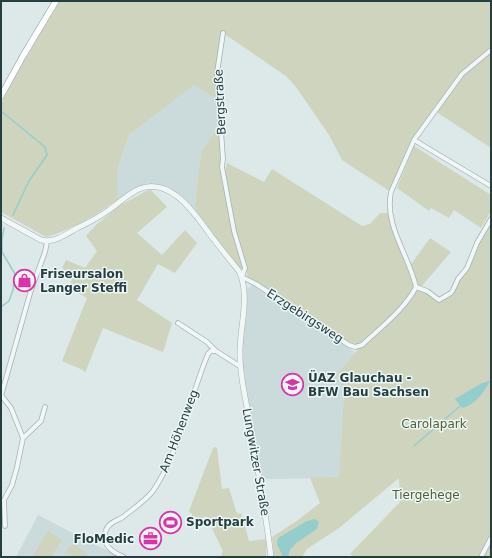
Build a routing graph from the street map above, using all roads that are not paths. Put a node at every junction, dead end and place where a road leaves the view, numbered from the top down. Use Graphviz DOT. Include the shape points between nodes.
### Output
graph roads {
  1 [pos="56,1"];
  2 [pos="223,33"];
  3 [pos="491,50"];
  4 [pos="3,87"];
  5 [pos="1,96"];
  6 [pos="414,140"];
  7 [pos="491,186"];
  8 [pos="1,218"];
  9 [pos="491,219"];
  10 [pos="47,242"];
  11 [pos="242,277"];
  12 [pos="416,287"];
  13 [pos="178,323"];
  14 [pos="216,351"];
  15 [pos="241,367"];
  16 [pos="1,396"];
  17 [pos="45,407"];
  18 [pos="23,438"];
  19 [pos="2,501"];
  20 [pos="5,526"];
  21 [pos="491,538"];
  22 [pos="124,557"];
  23 [pos="271,557"];
  24 [pos="481,557"];
  1 -- 4 [label="main road"];
  2 -- 11 [label="street, Bergstraße" via="217,73 222,163 234,231 245,268"];
  3 -- 6 [label="street" via="462,74"];
  4 -- 5 [label="main road"];
  6 -- 7 [label="street"];
  6 -- 12 [label="street" via="389,200 394,231"];
  8 -- 10 [label="street"];
  9 -- 12 [label="street" via="477,243 469,264 451,293 439,300"];
  10 -- 11 [label="street" via="92,221 137,190 147,186 158,187 179,198 194,214"];
  10 -- 16 [label="street"];
  11 -- 12 [label="street, Erzgebirgsweg" via="355,347 362,345 394,314"];
  11 -- 15 [label="street, Lungwitzer Straße" via="244,298"];
  13 -- 14 [label="street"];
  14 -- 15 [label="street"];
  14 -- 22 [label="street, Am Höhenweg" via="208,354 176,444 152,492 106,529 105,537 109,549"];
  15 -- 23 [label="street, Lungwitzer Straße"];
  16 -- 18 [label="street" via="11,408"];
  17 -- 18 [label="street" via="41,421"];
  18 -- 19 [label="street" via="18,467 12,485"];
  19 -- 20 [label="street"];
  21 -- 24 [label="street"];
}
